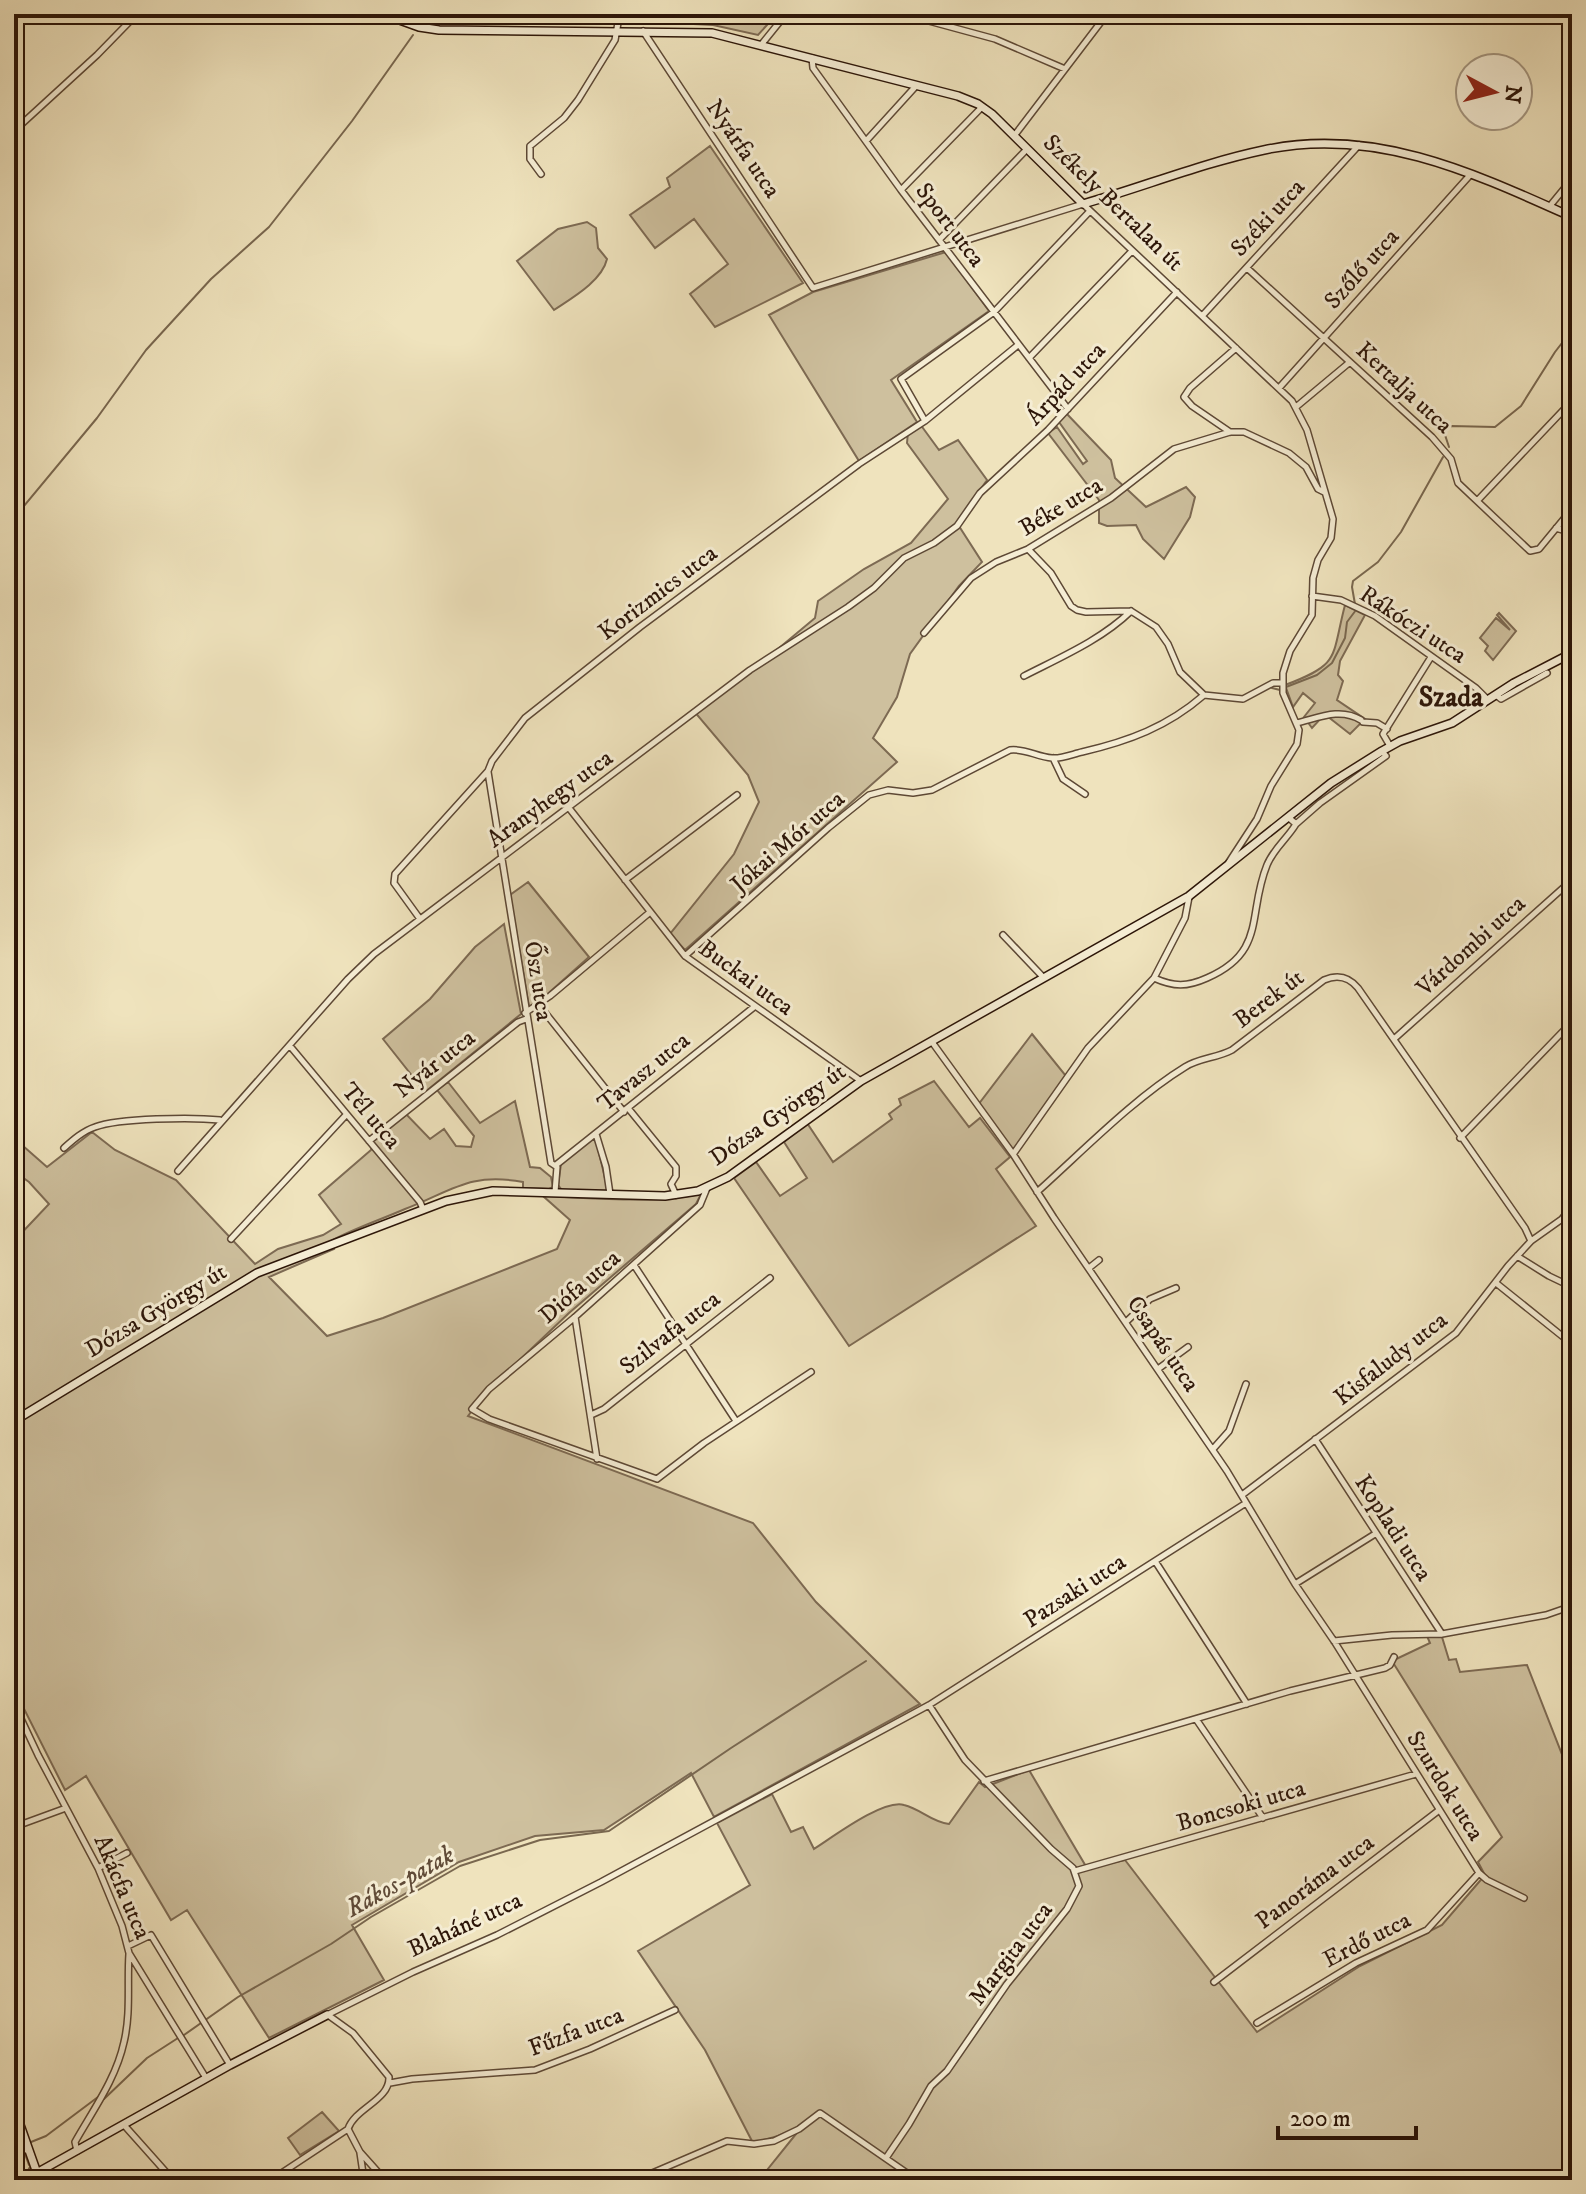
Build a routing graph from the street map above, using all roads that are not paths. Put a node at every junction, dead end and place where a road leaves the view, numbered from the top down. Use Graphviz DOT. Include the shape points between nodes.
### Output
graph roads {
  1 [pos="137,14"];
  2 [pos="383,14"];
  3 [pos="786,14"];
  4 [pos="903,14"];
  5 [pos="1107,14"];
  6 [pos="621,15"];
  7 [pos="615,31"];
  8 [pos="643,31"];
  9 [pos="761,45"];
  10 [pos="812,58"];
  11 [pos="1065,69"];
  12 [pos="916,86"];
  13 [pos="983,107"];
  14 [pos="14,131"];
  15 [pos="1014,136"];
  16 [pos="866,141"];
  17 [pos="1359,145"];
  18 [pos="1027,149"];
  19 [pos="541,174"];
  20 [pos="1472,174"];
  21 [pos="1572,179"];
  22 [pos="901,190"];
  23 [pos="1080,204"];
  24 [pos="1549,207"];
  25 [pos="1090,211"];
  26 [pos="1572,217"];
  27 [pos="938,240"];
  28 [pos="943,246"];
  29 [pos="1131,252"];
  30 [pos="1247,268"];
  31 [pos="1177,292"];
  32 [pos="994,312"];
  33 [pos="1203,315"];
  34 [pos="1324,337"];
  35 [pos="1018,345"];
  36 [pos="1236,348"];
  37 [pos="1029,358"];
  38 [pos="1350,362"];
  39 [pos="1279,388"];
  40 [pos="1572,401"];
  41 [pos="1296,407"];
  42 [pos="1068,409"];
  43 [pos="925,421"];
  44 [pos="1230,432"];
  45 [pos="1325,493"];
  46 [pos="978,497"];
  47 [pos="1478,500"];
  48 [pos="1572,509"];
  49 [pos="1556,528"];
  50 [pos="1572,533"];
  51 [pos="1028,549"];
  52 [pos="1312,596"];
  53 [pos="1131,611"];
  54 [pos="924,633"];
  55 [pos="1572,653"];
  56 [pos="1431,657"];
  57 [pos="1547,673"];
  58 [pos="1024,676"];
  59 [pos="1282,683"];
  60 [pos="1495,694"];
  61 [pos="1204,695"];
  62 [pos="1488,700"];
  63 [pos="1297,723"];
  64 [pos="1388,727"];
  65 [pos="1386,748"];
  66 [pos="1053,758"];
  67 [pos="488,771"];
  68 [pos="1085,794"];
  69 [pos="737,795"];
  70 [pos="569,808"];
  71 [pos="1288,817"];
  72 [pos="1296,824"];
  73 [pos="501,858"];
  74 [pos="1227,867"];
  75 [pos="625,880"];
  76 [pos="1572,880"];
  77 [pos="1189,896"];
  78 [pos="649,913"];
  79 [pos="420,919"];
  80 [pos="1003,935"];
  81 [pos="685,956"];
  82 [pos="1043,977"];
  83 [pos="1154,978"];
  84 [pos="539,1005"];
  85 [pos="754,1007"];
  86 [pos="525,1016"];
  87 [pos="1572,1022"];
  88 [pos="1394,1039"];
  89 [pos="932,1042"];
  90 [pos="290,1046"];
  91 [pos="861,1081"];
  92 [pos="626,1110"];
  93 [pos="346,1115"];
  94 [pos="221,1120"];
  95 [pos="596,1134"];
  96 [pos="1460,1138"];
  97 [pos="369,1141"];
  98 [pos="64,1148"];
  99 [pos="1013,1154"];
  100 [pos="556,1165"];
  101 [pos="178,1171"];
  102 [pos="707,1188"];
  103 [pos="555,1192"];
  104 [pos="1037,1192"];
  105 [pos="610,1194"];
  106 [pos="676,1195"];
  107 [pos="1572,1206"];
  108 [pos="423,1209"];
  109 [pos="231,1239"];
  110 [pos="1531,1241"];
  111 [pos="1517,1256"];
  112 [pos="1099,1260"];
  113 [pos="634,1265"];
  114 [pos="1089,1268"];
  115 [pos="770,1278"];
  116 [pos="1496,1283"];
  117 [pos="1572,1287"];
  118 [pos="1176,1288"];
  119 [pos="575,1317"];
  120 [pos="1126,1322"];
  121 [pos="686,1343"];
  122 [pos="1572,1344"];
  123 [pos="1188,1347"];
  124 [pos="1158,1369"];
  125 [pos="811,1372"];
  126 [pos="1246,1384"];
  127 [pos="591,1415"];
  128 [pos="14,1421"];
  129 [pos="736,1421"];
  130 [pos="1315,1439"];
  131 [pos="1212,1449"];
  132 [pos="597,1459"];
  133 [pos="1237,1486"];
  134 [pos="1249,1489"];
  135 [pos="1242,1495"];
  136 [pos="1246,1503"];
  137 [pos="1375,1534"];
  138 [pos="1155,1561"];
  139 [pos="1295,1584"];
  140 [pos="1572,1606"];
  141 [pos="1442,1634"];
  142 [pos="1334,1641"];
  143 [pos="1394,1657"];
  144 [pos="1353,1675"];
  145 [pos="14,1704"];
  146 [pos="1247,1704"];
  147 [pos="926,1707"];
  148 [pos="1196,1719"];
  149 [pos="1416,1774"];
  150 [pos="984,1781"];
  151 [pos="66,1808"];
  152 [pos="1438,1811"];
  153 [pos="1263,1818"];
  154 [pos="14,1827"];
  155 [pos="127,1853"];
  156 [pos="98,1868"];
  157 [pos="1075,1871"];
  158 [pos="1479,1873"];
  159 [pos="1524,1898"];
  160 [pos="129,1950"];
  161 [pos="1214,1982"];
  162 [pos="675,2010"];
  163 [pos="327,2015"];
  164 [pos="1257,2023"];
  165 [pos="230,2065"];
  166 [pos="206,2078"];
  167 [pos="390,2083"];
  168 [pos="14,2108"];
  169 [pos="124,2125"];
  170 [pos="348,2129"];
  171 [pos="27,2146"];
  172 [pos="77,2151"];
  173 [pos="360,2152"];
  174 [pos="14,2153"];
  175 [pos="886,2158"];
  176 [pos="37,2173"];
  177 [pos="24,2180"];
  178 [pos="173,2180"];
  179 [pos="271,2180"];
  180 [pos="364,2180"];
  181 [pos="385,2180"];
  182 [pos="636,2180"];
  183 [pos="917,2180"];
  1 -- 14 [label="street"];
  2 -- 7 [label="main road, Székely Bertalan út" via="439,30"];
  3 -- 9 [label="street"];
  4 -- 11 [label="street" via="995,39"];
  5 -- 11 [label="street"];
  6 -- 7 [label="street"];
  7 -- 8 [label="main road, Székely Bertalan út"];
  7 -- 19 [label="street" via="615,40 584,92 564,118 530,146 530,159"];
  8 -- 9 [label="main road, Székely Bertalan út" via="712,33"];
  8 -- 28 [label="street, Nyárfa utca" via="813,288"];
  9 -- 10 [label="main road, Székely Bertalan út"];
  10 -- 12 [label="main road, Székely Bertalan út"];
  10 -- 16 [label="street, Sport utca" via="813,68"];
  11 -- 15 [label="street"];
  12 -- 13 [label="main road, Székely Bertalan út"];
  12 -- 16 [label="street"];
  13 -- 15 [label="main road, Székely Bertalan út"];
  13 -- 22 [label="street"];
  15 -- 18 [label="main road, Székely Bertalan út"];
  16 -- 22 [label="street, Sport utca"];
  17 -- 20 [label="main road" via="1411,154"];
  17 -- 23 [label="main road" via="1265,150"];
  17 -- 30 [label="street, Széki utca"];
  18 -- 23 [label="main road, Székely Bertalan út"];
  18 -- 27 [label="street"];
  20 -- 24 [label="main road"];
  20 -- 34 [label="street, Szőlő utca"];
  21 -- 24 [label="street"];
  22 -- 27 [label="street, Sport utca"];
  23 -- 25 [label="street, Székely Bertalan út"];
  23 -- 28 [label="street"];
  24 -- 26 [label="main road"];
  25 -- 29 [label="street, Székely Bertalan út"];
  25 -- 32 [label="street"];
  27 -- 28 [label="street, Sport utca"];
  28 -- 32 [label="street, Sport utca"];
  29 -- 31 [label="street, Székely Bertalan út"];
  29 -- 37 [label="street"];
  30 -- 33 [label="street, Széki utca"];
  30 -- 34 [label="street, Kertalja utca"];
  31 -- 33 [label="street, Székely Bertalan út"];
  31 -- 42 [label="street, Árpád utca"];
  32 -- 35 [label="street, Sport utca"];
  32 -- 43 [label="street" via="901,379"];
  33 -- 36 [label="street, Székely Bertalan út"];
  34 -- 38 [label="street, Kertalja utca"];
  34 -- 39 [label="street, Szőlő utca"];
  35 -- 37 [label="street, Sport utca"];
  35 -- 43 [label="street, Korizmics utca"];
  36 -- 39 [label="street, Székely Bertalan út"];
  36 -- 44 [label="street" via="1184,397"];
  37 -- 42 [label="street, Sport utca"];
  38 -- 41 [label="street"];
  38 -- 47 [label="street, Kertalja utca" via="1432,437 1451,459 1458,483"];
  39 -- 41 [label="street, Székely Bertalan út"];
  40 -- 47 [label="street"];
  41 -- 45 [label="street, Székely Bertalan út"];
  42 -- 46 [label="street, Árpád utca"];
  43 -- 67 [label="street, Korizmics utca" via="859,464 525,718"];
  44 -- 45 [label="street" via="1247,433 1289,453"];
  44 -- 51 [label="street, Béke utca" via="1174,449 1111,498"];
  45 -- 52 [label="street, Székely Bertalan út" via="1333,529 1315,568"];
  46 -- 70 [label="street, Aranyhegy utca" via="934,543 904,558 874,588 750,670"];
  47 -- 49 [label="street, Kertalja utca" via="1530,551 1539,549"];
  48 -- 49 [label="street, Kertalja utca"];
  49 -- 50 [label="street"];
  51 -- 53 [label="street" via="1077,610"];
  51 -- 54 [label="street, Béke utca" via="971,578"];
  52 -- 56 [label="street, Rákóczi utca" via="1333,598 1375,616"];
  52 -- 59 [label="street, Székely Bertalan út" via="1312,615 1286,659"];
  53 -- 58 [label="street" via="1077,649"];
  53 -- 61 [label="street" via="1161,633 1180,672"];
  55 -- 60 [label="main road, Dózsa György út"];
  56 -- 62 [label="street, Rákóczi utca"];
  56 -- 64 [label="street"];
  57 -- 60 [label="street, Dózsa György út" via="1503,698"];
  59 -- 61 [label="street" via="1243,699"];
  59 -- 63 [label="street"];
  60 -- 62 [label="main road, Dózsa György út"];
  61 -- 66 [label="street, Jókai Mór utca" via="1178,715 1121,743"];
  62 -- 65 [label="main road, Dózsa György út" via="1452,723"];
  63 -- 64 [label="street" via="1331,714"];
  63 -- 74 [label="street" via="1297,744"];
  64 -- 65 [label="street" via="1383,736"];
  65 -- 71 [label="main road, Dózsa György út"];
  65 -- 72 [label="street, Dózsa György út" via="1386,756"];
  66 -- 68 [label="street" via="1063,779"];
  66 -- 81 [label="street, Jókai Mór utca" via="1010,750 932,790 869,795"];
  67 -- 73 [label="street, Ősz utca"];
  67 -- 79 [label="street, Korizmics utca" via="395,874 394,883"];
  69 -- 75 [label="street"];
  70 -- 73 [label="street, Aranyhegy utca"];
  70 -- 75 [label="street, Buckai utca"];
  71 -- 72 [label="street"];
  71 -- 74 [label="main road, Dózsa György út"];
  72 -- 83 [label="street" via="1267,866 1252,935 1239,958 1219,973 1180,986"];
  73 -- 79 [label="street, Aranyhegy utca"];
  73 -- 86 [label="street, Ősz utca"];
  74 -- 77 [label="main road, Dózsa György út"];
  75 -- 78 [label="street, Buckai utca"];
  76 -- 88 [label="street, Várdombi utca"];
  77 -- 82 [label="main road, Dózsa György út"];
  77 -- 83 [label="street" via="1185,918"];
  78 -- 81 [label="street, Buckai utca"];
  78 -- 84 [label="street, Nyár utca"];
  79 -- 90 [label="street, Aranyhegy utca" via="361,966"];
  80 -- 82 [label="street"];
  81 -- 85 [label="street, Buckai utca"];
  82 -- 89 [label="main road, Dózsa György út"];
  83 -- 99 [label="street" via="1088,1048"];
  84 -- 86 [label="street, Nyár utca"];
  84 -- 92 [label="street"];
  85 -- 91 [label="street, Buckai utca"];
  85 -- 92 [label="street, Tavasz utca"];
  86 -- 97 [label="street, Nyár utca"];
  86 -- 100 [label="street, Ősz utca" via="551,1163"];
  87 -- 96 [label="street"];
  88 -- 96 [label="street, Berek út"];
  88 -- 104 [label="street, Berek út" via="1353,982 1340,977 1324,980 1232,1050 1188,1065"];
  89 -- 91 [label="main road, Dózsa György út"];
  89 -- 99 [label="street, Csapás utca"];
  90 -- 93 [label="street, Tél utca"];
  90 -- 94 [label="street, Aranyhegy utca"];
  91 -- 102 [label="main road, Dózsa György út" via="739,1171"];
  92 -- 95 [label="street, Tavasz utca"];
  92 -- 106 [label="street" via="676,1167 671,1184"];
  93 -- 97 [label="street, Tél utca"];
  93 -- 109 [label="street"];
  94 -- 98 [label="street" via="101,1125"];
  94 -- 101 [label="street, Aranyhegy utca"];
  95 -- 100 [label="street, Tavasz utca"];
  95 -- 105 [label="street"];
  96 -- 110 [label="street, Berek út"];
  97 -- 108 [label="street, Tél utca"];
  99 -- 104 [label="street, Csapás utca"];
  100 -- 103 [label="street, Ősz utca"];
  102 -- 106 [label="main road, Dózsa György út"];
  102 -- 113 [label="street, Diófa utca" via="700,1205"];
  103 -- 105 [label="main road, Dózsa György út"];
  103 -- 108 [label="main road, Dózsa György út" via="493,1191"];
  104 -- 114 [label="street, Csapás utca"];
  105 -- 106 [label="main road, Dózsa György út"];
  107 -- 110 [label="street, Kisfaludy utca"];
  108 -- 128 [label="main road, Dózsa György út" via="257,1273"];
  110 -- 111 [label="street, Kisfaludy utca"];
  111 -- 116 [label="street, Kisfaludy utca"];
  111 -- 117 [label="street"];
  112 -- 114 [label="street"];
  113 -- 119 [label="street, Diófa utca"];
  113 -- 121 [label="street"];
  114 -- 120 [label="street, Csapás utca"];
  115 -- 121 [label="street, Szilvafa utca"];
  116 -- 122 [label="street"];
  116 -- 130 [label="street, Kisfaludy utca" via="1456,1333"];
  118 -- 120 [label="street" via="1150,1299"];
  119 -- 127 [label="street"];
  119 -- 132 [label="street, Diófa utca" via="472,1409"];
  120 -- 124 [label="street, Csapás utca"];
  121 -- 127 [label="street, Szilvafa utca"];
  121 -- 129 [label="street"];
  123 -- 124 [label="street"];
  124 -- 131 [label="street, Csapás utca"];
  125 -- 129 [label="street"];
  126 -- 131 [label="street" via="1229,1431"];
  127 -- 132 [label="street"];
  129 -- 132 [label="street" via="657,1479"];
  130 -- 134 [label="street, Kisfaludy utca"];
  130 -- 137 [label="street, Kopladi utca"];
  131 -- 133 [label="street, Csapás utca"];
  133 -- 134 [label="street"];
  133 -- 135 [label="street, Csapás utca"];
  134 -- 135 [label="street, Kisfaludy utca"];
  135 -- 136 [label="street, Csapás utca"];
  136 -- 138 [label="street, Pazsaki utca"];
  136 -- 139 [label="street, Csapás utca"];
  137 -- 139 [label="street"];
  137 -- 141 [label="street, Kopladi utca"];
  138 -- 146 [label="street"];
  138 -- 147 [label="street, Pazsaki utca"];
  139 -- 142 [label="street, Csapás utca"];
  140 -- 141 [label="street"];
  141 -- 142 [label="street"];
  142 -- 144 [label="street, Csapás utca"];
  143 -- 144 [label="street" via="1385,1668"];
  144 -- 146 [label="street"];
  144 -- 149 [label="street, Szurdok utca"];
  145 -- 151 [label="street, Akácfa utca"];
  146 -- 148 [label="street"];
  147 -- 150 [label="street"];
  147 -- 163 [label="street, Blaháné utca" via="588,1888"];
  148 -- 150 [label="street"];
  148 -- 153 [label="street"];
  149 -- 152 [label="street, Szurdok utca"];
  149 -- 153 [label="street, Boncsoki utca"];
  150 -- 157 [label="street"];
  151 -- 154 [label="street"];
  151 -- 156 [label="street, Akácfa utca"];
  152 -- 158 [label="street, Szurdok utca"];
  152 -- 161 [label="street, Panoráma utca"];
  153 -- 157 [label="street, Boncsoki utca"];
  155 -- 156 [label="street"];
  156 -- 160 [label="street, Akácfa utca"];
  157 -- 175 [label="street, Margita utca" via="1079,1886 1070,1905 931,2086"];
  158 -- 159 [label="street, Szurdok utca"];
  158 -- 164 [label="street, Erdő utca" via="1427,1930 1356,1963"];
  160 -- 165 [label="street" via="151,1935"];
  160 -- 166 [label="street, Akácfa utca"];
  160 -- 172 [label="street" via="125,2039 102,2098 75,2142"];
  162 -- 167 [label="street, Fűzfa utca" via="535,2070"];
  163 -- 165 [label="main road, Blaháné utca"];
  163 -- 167 [label="street" via="363,2044"];
  165 -- 166 [label="main road, Blaháné utca"];
  166 -- 169 [label="main road, Blaháné utca"];
  167 -- 170 [label="street"];
  168 -- 171 [label="main road"];
  169 -- 172 [label="main road, Blaháné utca"];
  169 -- 178 [label="street"];
  170 -- 173 [label="street"];
  170 -- 179 [label="street"];
  171 -- 174 [label="street"];
  171 -- 176 [label="main road"];
  172 -- 176 [label="main road, Blaháné utca"];
  173 -- 180 [label="street"];
  173 -- 181 [label="street"];
  175 -- 182 [label="street" via="820,2113 774,2141 730,2141"];
  175 -- 183 [label="street"];
  176 -- 177 [label="main road, Blaháné utca"];
}
